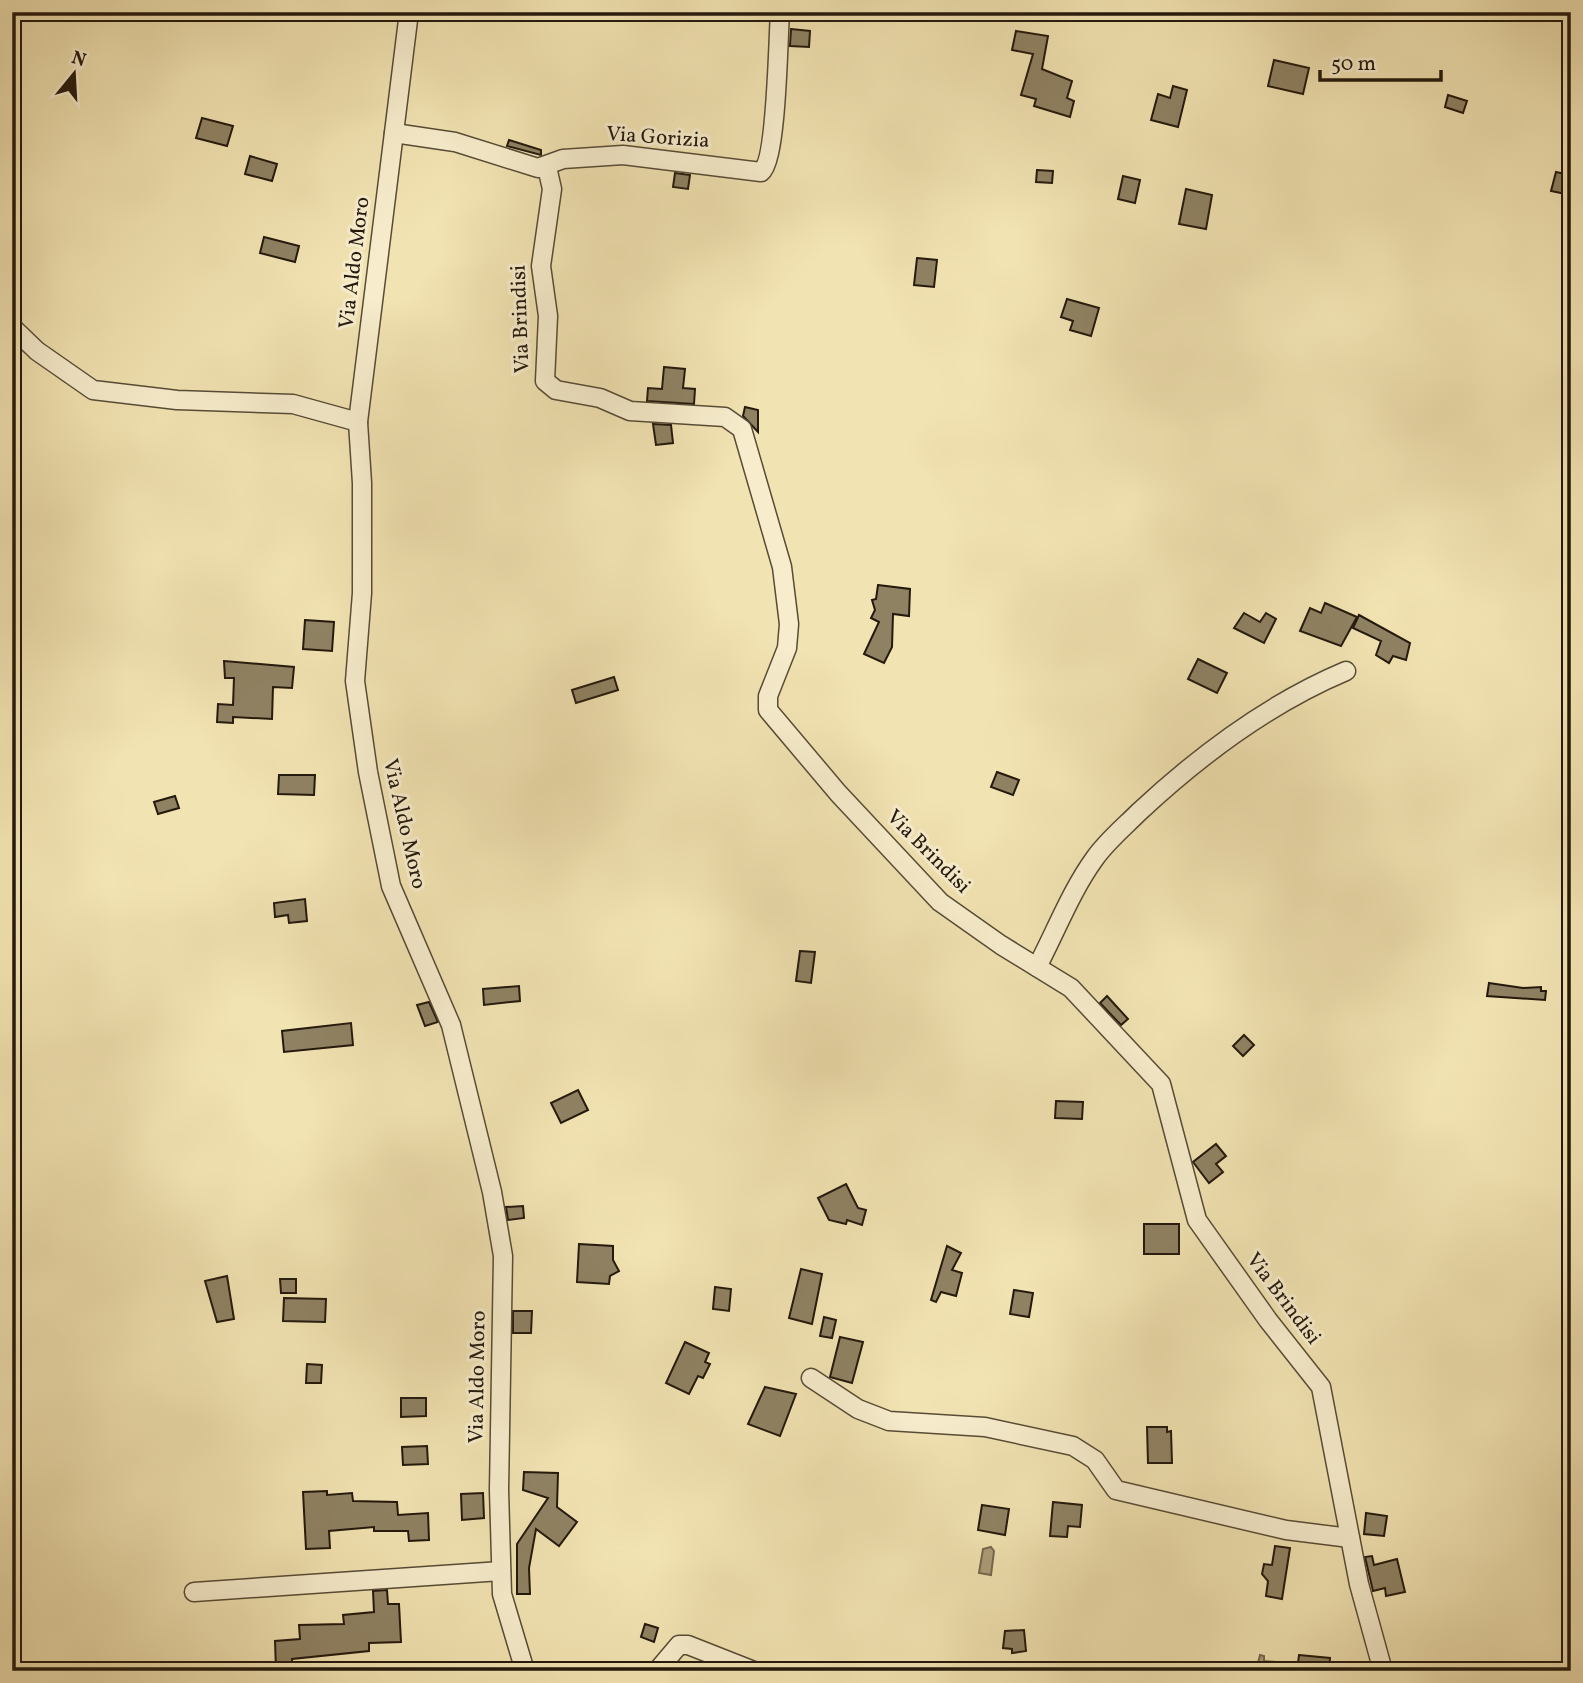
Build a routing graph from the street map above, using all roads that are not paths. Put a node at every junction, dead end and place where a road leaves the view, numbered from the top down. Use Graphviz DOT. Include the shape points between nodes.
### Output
graph roads {
  1 [pos="409,12"];
  2 [pos="780,12"];
  3 [pos="394,133"];
  4 [pos="547,167"];
  5 [pos="12,327"];
  6 [pos="358,422"];
  7 [pos="1346,671"];
  8 [pos="1037,967"];
  9 [pos="811,1378"];
  10 [pos="1350,1538"];
  11 [pos="501,1571"];
  12 [pos="194,1592"];
  13 [pos="525,1671"];
  14 [pos="657,1671"];
  15 [pos="754,1671"];
  16 [pos="1383,1671"];
  1 -- 3 [label="street, Via Aldo Moro"];
  2 -- 4 [label="street, Via Gorizia" via="772,145 761,172 623,155 563,159"];
  3 -- 4 [label="street, Via Gorizia" via="455,142"];
  3 -- 6 [label="street, Via Aldo Moro"];
  4 -- 8 [label="street, Via Brindisi" via="552,189 541,266 548,316 545,381 556,390 600,398 630,411 726,417 742,429 782,567 789,624 768,710 838,793 941,902"];
  5 -- 6 [label="street" via="37,351 93,390 177,400 293,404"];
  6 -- 11 [label="street, Via Aldo Moro" via="362,579 355,681 368,772 391,886 452,1025 503,1256"];
  7 -- 8 [label="street" via="1308,687 1206,757 1109,841 1081,880"];
  8 -- 10 [label="street, Via Brindisi" via="1072,988 1161,1084 1197,1220 1321,1387"];
  9 -- 10 [label="street" via="858,1409 889,1422 985,1427 1073,1446 1094,1460 1116,1489 1286,1530"];
  10 -- 16 [label="street, Via Brindisi"];
  11 -- 12 [label="street"];
  11 -- 13 [label="street, Via Aldo Moro" via="502,1594"];
  14 -- 15 [label="street" via="679,1645 688,1645"];
}
